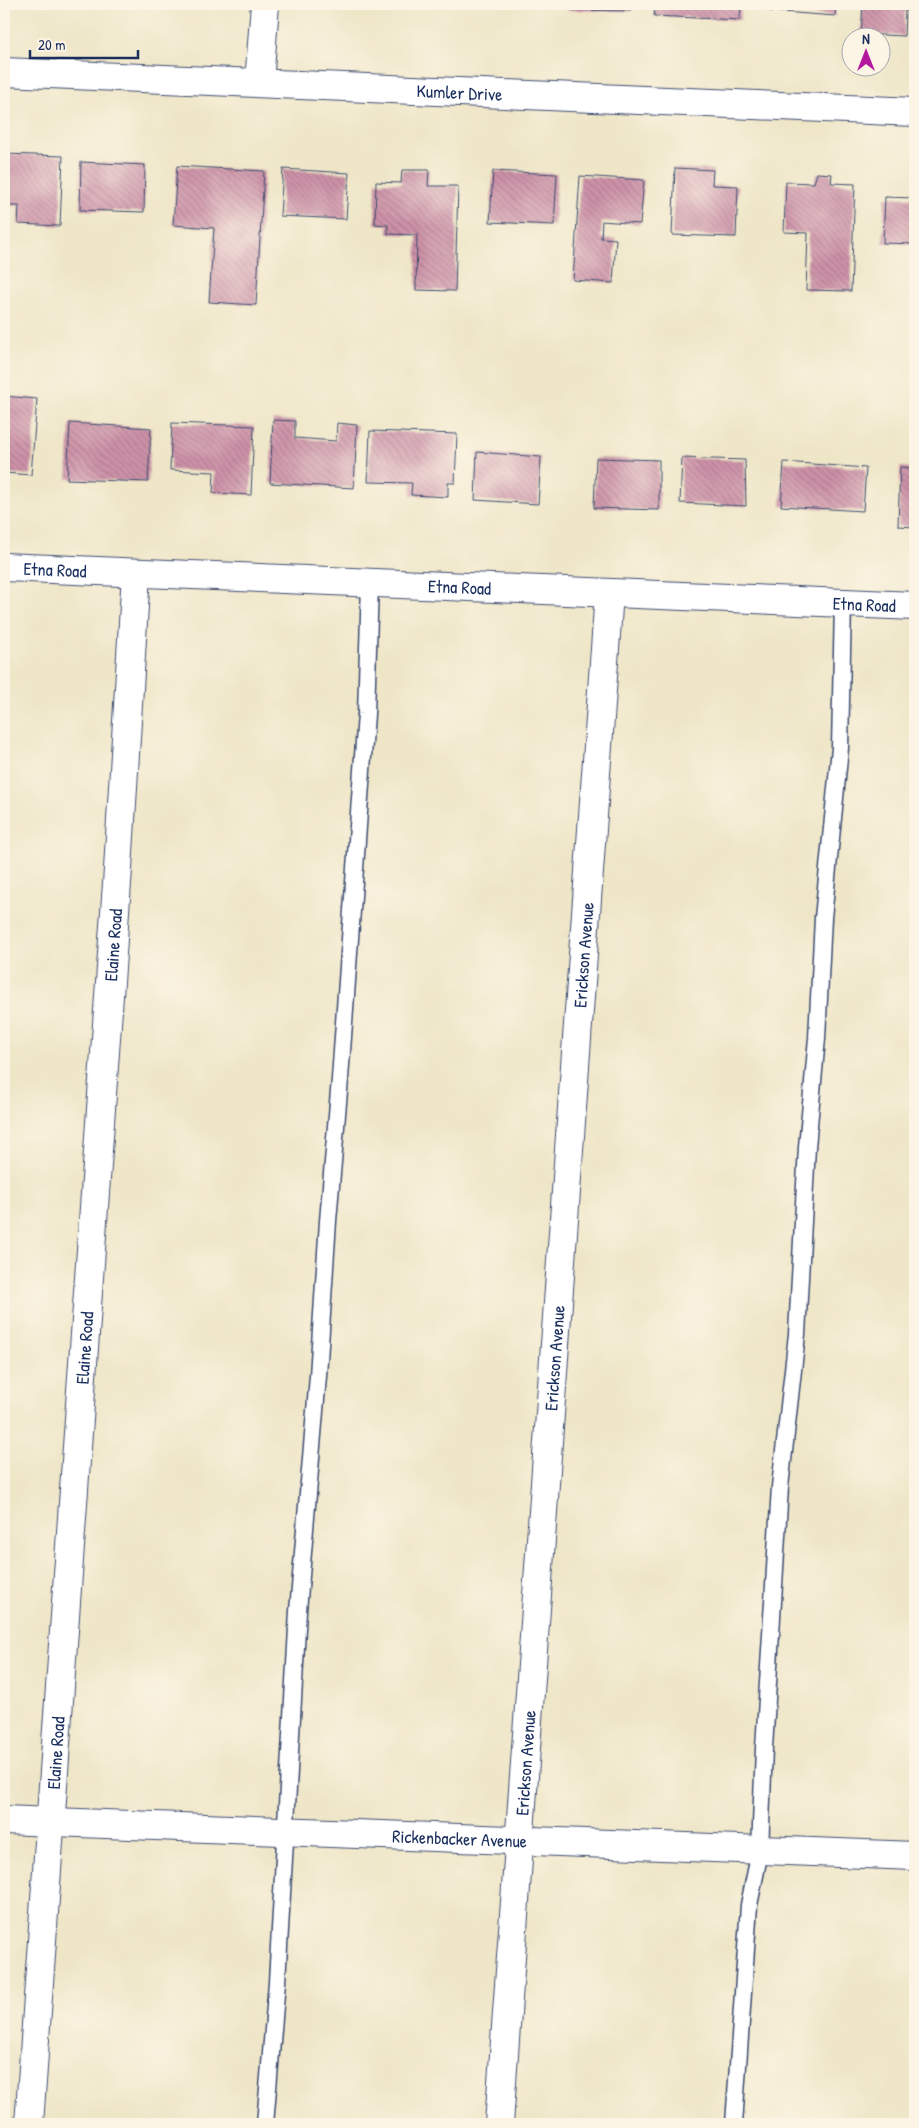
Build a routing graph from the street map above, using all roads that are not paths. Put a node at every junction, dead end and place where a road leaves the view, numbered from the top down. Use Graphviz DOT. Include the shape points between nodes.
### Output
graph roads {
  1 [pos="265,4"];
  2 [pos="4,72"];
  3 [pos="259,83"];
  4 [pos="915,112"];
  5 [pos="4,567"];
  6 [pos="136,573"];
  7 [pos="370,583"];
  8 [pos="609,593"];
  9 [pos="844,603"];
  10 [pos="915,606"];
  11 [pos="4,1820"];
  12 [pos="50,1822"];
  13 [pos="286,1831"];
  14 [pos="520,1839"];
  15 [pos="760,1851"];
  16 [pos="915,1856"];
  17 [pos="29,2124"];
  18 [pos="265,2124"];
  19 [pos="500,2124"];
  20 [pos="734,2124"];
  1 -- 3 [label="street"];
  2 -- 3 [label="street, Kumler Drive"];
  3 -- 4 [label="street, Kumler Drive"];
  5 -- 6 [label="street, Etna Road"];
  6 -- 7 [label="street, Etna Road"];
  6 -- 12 [label="street, Elaine Road"];
  7 -- 8 [label="street, Etna Road"];
  7 -- 13 [label="lane" via="366,714 296,1641"];
  8 -- 9 [label="street, Etna Road"];
  8 -- 14 [label="street, Erickson Avenue"];
  9 -- 10 [label="street, Etna Road"];
  9 -- 15 [label="lane" via="840,748 823,918 797,1334 780,1487"];
  11 -- 12 [label="street, Rickenbacker Avenue"];
  12 -- 13 [label="street, Rickenbacker Avenue"];
  12 -- 17 [label="street, Elaine Road"];
  13 -- 14 [label="street, Rickenbacker Avenue"];
  13 -- 18 [label="lane"];
  14 -- 15 [label="street, Rickenbacker Avenue"];
  14 -- 19 [label="street, Erickson Avenue"];
  15 -- 16 [label="street, Rickenbacker Avenue"];
  15 -- 20 [label="lane" via="749,1905"];
}
